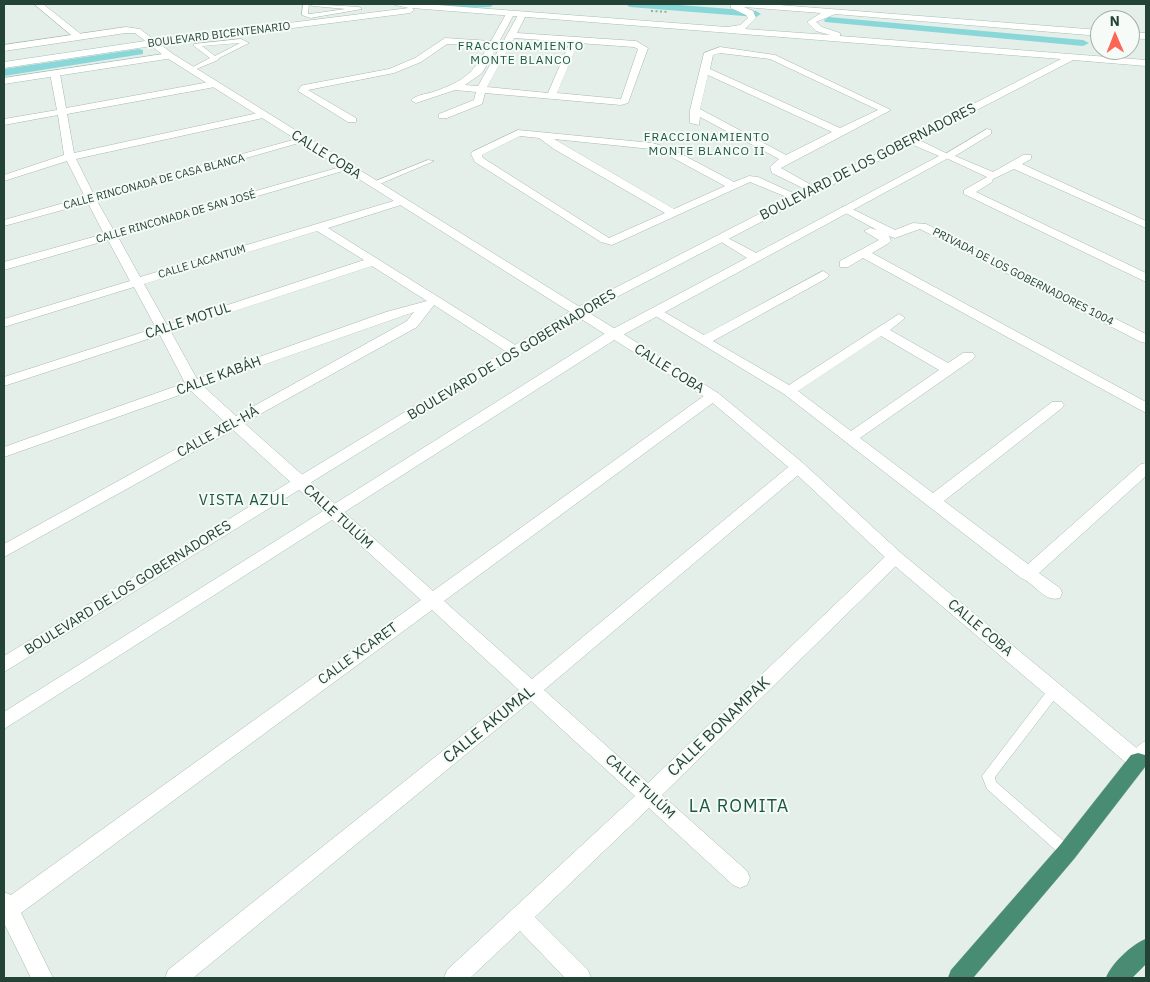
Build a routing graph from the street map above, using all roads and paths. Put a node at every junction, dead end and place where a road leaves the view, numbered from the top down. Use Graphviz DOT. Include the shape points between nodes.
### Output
graph roads {
  1 [pos="38,4"];
  2 [pos="306,4"];
  3 [pos="313,4"];
  4 [pos="395,4"];
  5 [pos="728,4"];
  6 [pos="737,4"];
  7 [pos="436,5"];
  8 [pos="410,6"];
  9 [pos="510,14"];
  10 [pos="522,15"];
  11 [pos="890,15"];
  12 [pos="704,30"];
  13 [pos="1090,32"];
  14 [pos="512,35"];
  15 [pos="79,37"];
  16 [pos="575,40"];
  17 [pos="862,42"];
  18 [pos="152,43"];
  19 [pos="494,44"];
  20 [pos="506,45"];
  21 [pos="4,47"];
  22 [pos="1021,54"];
  23 [pos="208,55"];
  24 [pos="170,56"];
  25 [pos="1070,58"];
  26 [pos="216,59"];
  27 [pos="1146,63"];
  28 [pos="4,65"];
  29 [pos="188,67"];
  30 [pos="705,70"];
  31 [pos="55,74"];
  32 [pos="1038,74"];
  33 [pos="4,81"];
  34 [pos="216,84"];
  35 [pos="452,87"];
  36 [pos="482,90"];
  37 [pos="551,97"];
  38 [pos="416,100"];
  39 [pos="695,110"];
  40 [pos="60,112"];
  41 [pos="263,115"];
  42 [pos="443,116"];
  43 [pos="352,120"];
  44 [pos="4,122"];
  45 [pos="695,123"];
  46 [pos="987,132"];
  47 [pos="842,133"];
  48 [pos="541,134"];
  49 [pos="304,140"];
  50 [pos="910,140"];
  51 [pos="944,157"];
  52 [pos="1027,157"];
  53 [pos="65,158"];
  54 [pos="786,159"];
  55 [pos="430,161"];
  56 [pos="1014,165"];
  57 [pos="4,166"];
  58 [pos="348,168"];
  59 [pos="4,178"];
  60 [pos="991,178"];
  61 [pos="372,184"];
  62 [pos="732,185"];
  63 [pos="815,190"];
  64 [pos="798,198"];
  65 [pos="91,199"];
  66 [pos="400,202"];
  67 [pos="842,212"];
  68 [pos="674,214"];
  69 [pos="4,223"];
  70 [pos="1146,225"];
  71 [pos="319,226"];
  72 [pos="111,236"];
  73 [pos="890,237"];
  74 [pos="722,238"];
  75 [pos="864,254"];
  76 [pos="756,258"];
  77 [pos="374,261"];
  78 [pos="844,264"];
  79 [pos="4,266"];
  80 [pos="823,274"];
  81 [pos="1146,278"];
  82 [pos="137,283"];
  83 [pos="431,303"];
  84 [pos="659,310"];
  85 [pos="578,312"];
  86 [pos="899,318"];
  87 [pos="4,323"];
  88 [pos="162,330"];
  89 [pos="880,330"];
  90 [pos="614,334"];
  91 [pos="707,339"];
  92 [pos="1146,339"];
  93 [pos="515,351"];
  94 [pos="968,356"];
  95 [pos="948,369"];
  96 [pos="4,382"];
  97 [pos="194,386"];
  98 [pos="789,391"];
  99 [pos="713,396"];
  100 [pos="1057,405"];
  101 [pos="1146,408"];
  102 [pos="234,423"];
  103 [pos="852,437"];
  104 [pos="4,452"];
  105 [pos="798,467"];
  106 [pos="1146,468"];
  107 [pos="300,482"];
  108 [pos="933,501"];
  109 [pos="333,512"];
  110 [pos="4,550"];
  111 [pos="894,557"];
  112 [pos="1027,574"];
  113 [pos="1054,594"];
  114 [pos="431,600"];
  115 [pos="4,665"];
  116 [pos="531,690"];
  117 [pos="1054,691"];
  118 [pos="4,721"];
  119 [pos="1142,755"];
  120 [pos="648,795"];
  121 [pos="1067,852"];
  122 [pos="740,878"];
  123 [pos="5,908"];
  124 [pos="520,916"];
  125 [pos="1146,949"];
  126 [pos="42,978"];
  127 [pos="176,978"];
  128 [pos="455,978"];
  129 [pos="580,978"];
  130 [pos="959,978"];
  131 [pos="1117,978"];
  1 -- 15 [label="street"];
  2 -- 3 [label="lane" via="305,15 310,16 359,9"];
  4 -- 8 [label="street"];
  5 -- 12 [label="street" via="750,13 750,23 734,29"];
  6 -- 11 [label="street"];
  7 -- 8 [label="street"];
  7 -- 9 [label="street"];
  8 -- 18 [label="street, BOULEVARD BICENTENARIO"];
  9 -- 10 [label="street"];
  9 -- 19 [label="street"];
  10 -- 12 [label="street"];
  10 -- 14 [label="street"];
  11 -- 13 [label="street"];
  11 -- 17 [label="street" via="830,14 811,22 819,29"];
  12 -- 17 [label="street"];
  14 -- 16 [label="street"];
  14 -- 20 [label="street"];
  15 -- 18 [label="street, CALLE COBA" via="133,30"];
  15 -- 21 [label="street, CALLE COBA"];
  16 -- 37 [label="street"];
  16 -- 37 [label="street" via="643,48 625,101"];
  17 -- 22 [label="street"];
  18 -- 24 [label="street, CALLE COBA"];
  18 -- 28 [label="street, BOULEVARD BICENTENARIO"];
  19 -- 20 [label="street"];
  19 -- 35 [label="street" via="479,71"];
  19 -- 43 [label="street" via="445,41 418,60 391,71 304,88 303,91"];
  20 -- 36 [label="street"];
  22 -- 25 [label="street"];
  22 -- 32 [label="street" via="1036,61 1040,69"];
  23 -- 26 [label="lane"];
  23 -- 26 [label="lane" via="196,45 246,43"];
  23 -- 29 [label="lane"];
  24 -- 29 [label="street, CALLE COBA"];
  24 -- 31 [label="street, BOULEVARD BICENTENARIO"];
  25 -- 27 [label="street"];
  25 -- 32 [label="street, BOULEVARD DE LOS GOBERNADORES"];
  26 -- 29 [label="lane"];
  29 -- 34 [label="street, CALLE COBA"];
  30 -- 39 [label="street"];
  30 -- 47 [label="street"];
  30 -- 47 [label="street" via="709,53 713,51 761,54 886,110"];
  31 -- 33 [label="street, BOULEVARD BICENTENARIO"];
  31 -- 40 [label="street, CALLE TULÚM"];
  32 -- 50 [label="street, BOULEVARD DE LOS GOBERNADORES"];
  34 -- 40 [label="street"];
  34 -- 41 [label="street, CALLE COBA"];
  35 -- 36 [label="street"];
  35 -- 38 [label="street"];
  36 -- 37 [label="street"];
  36 -- 42 [label="street" via="478,102"];
  39 -- 45 [label="street"];
  39 -- 54 [label="street"];
  40 -- 44 [label="street"];
  40 -- 53 [label="street, CALLE TULÚM"];
  41 -- 49 [label="street, CALLE COBA"];
  41 -- 53 [label="street"];
  46 -- 51 [label="street, BOULEVARD DE LOS GOBERNADORES"];
  47 -- 54 [label="street"];
  48 -- 62 [label="street" via="652,146 666,150"];
  48 -- 68 [label="street"];
  48 -- 68 [label="street" via="518,133 478,151 477,157 605,240 620,241"];
  49 -- 58 [label="street, CALLE COBA"];
  49 -- 65 [label="street, CALLE RINCONADA DE CASA BLANCA"];
  50 -- 51 [label="street"];
  50 -- 63 [label="street, BOULEVARD DE LOS GOBERNADORES"];
  51 -- 60 [label="street"];
  51 -- 67 [label="street, BOULEVARD DE LOS GOBERNADORES"];
  52 -- 56 [label="street"];
  53 -- 57 [label="street"];
  53 -- 59 [label="street"];
  53 -- 65 [label="street, CALLE TULÚM"];
  54 -- 63 [label="street" via="775,167 776,171"];
  55 -- 61 [label="lane"];
  56 -- 60 [label="street"];
  56 -- 70 [label="street"];
  58 -- 61 [label="street, CALLE COBA"];
  58 -- 72 [label="street, CALLE RINCONADA DE SAN JOSÉ"];
  60 -- 81 [label="street" via="968,192"];
  61 -- 66 [label="street, CALLE COBA"];
  62 -- 64 [label="street" via="749,179 758,180"];
  62 -- 68 [label="street"];
  63 -- 64 [label="street, BOULEVARD DE LOS GOBERNADORES"];
  64 -- 74 [label="street, BOULEVARD DE LOS GOBERNADORES"];
  65 -- 69 [label="street, CALLE RINCONADA DE CASA BLANCA"];
  65 -- 72 [label="street, CALLE TULÚM"];
  66 -- 71 [label="street, CALLE LACANTUM"];
  66 -- 85 [label="street, CALLE COBA"];
  67 -- 73 [label="street"];
  67 -- 76 [label="street, BOULEVARD DE LOS GOBERNADORES"];
  71 -- 77 [label="street"];
  71 -- 82 [label="street, CALLE LACANTUM"];
  72 -- 79 [label="street, CALLE RINCONADA DE SAN JOSÉ"];
  72 -- 82 [label="street, CALLE TULÚM"];
  73 -- 75 [label="street, PRIVADA DE LOS GOBERNADORES 1004"];
  73 -- 92 [label="street, PRIVADA DE LOS GOBERNADORES 1004" via="913,226 922,226"];
  74 -- 76 [label="street"];
  74 -- 85 [label="street, BOULEVARD DE LOS GOBERNADORES"];
  75 -- 78 [label="street, PRIVADA DE LOS GOBERNADORES 1004"];
  75 -- 101 [label="street"];
  76 -- 84 [label="street, BOULEVARD DE LOS GOBERNADORES"];
  77 -- 83 [label="street"];
  77 -- 88 [label="street, CALLE MOTUL"];
  80 -- 91 [label="street"];
  82 -- 87 [label="street, CALLE LACANTUM"];
  82 -- 88 [label="street, CALLE TULÚM"];
  83 -- 93 [label="street"];
  83 -- 97 [label="street, CALLE KABÁH"];
  83 -- 102 [label="street, CALLE XEL-HÁ" via="412,324"];
  84 -- 90 [label="street, BOULEVARD DE LOS GOBERNADORES"];
  84 -- 91 [label="street"];
  85 -- 90 [label="street, CALLE COBA"];
  85 -- 93 [label="street, BOULEVARD DE LOS GOBERNADORES"];
  86 -- 89 [label="street"];
  88 -- 96 [label="street, CALLE MOTUL"];
  88 -- 97 [label="street, CALLE TULÚM"];
  89 -- 95 [label="street"];
  89 -- 98 [label="street"];
  90 -- 99 [label="street, CALLE COBA"];
  90 -- 109 [label="street, BOULEVARD DE LOS GOBERNADORES"];
  91 -- 98 [label="street"];
  93 -- 107 [label="street, BOULEVARD DE LOS GOBERNADORES"];
  94 -- 95 [label="street"];
  95 -- 103 [label="street"];
  97 -- 102 [label="street, CALLE TULÚM"];
  97 -- 104 [label="street, CALLE KABÁH"];
  98 -- 103 [label="street"];
  99 -- 105 [label="street, CALLE COBA"];
  99 -- 114 [label="street, CALLE XCARET"];
  100 -- 108 [label="street"];
  102 -- 107 [label="street, CALLE TULÚM"];
  102 -- 110 [label="street, CALLE XEL-HÁ"];
  103 -- 108 [label="street"];
  105 -- 111 [label="street, CALLE COBA"];
  105 -- 116 [label="street, CALLE AKUMAL"];
  106 -- 112 [label="street"];
  107 -- 109 [label="street, CALLE TULÚM"];
  107 -- 115 [label="street, BOULEVARD DE LOS GOBERNADORES"];
  108 -- 112 [label="street"];
  109 -- 114 [label="street, CALLE TULÚM"];
  109 -- 118 [label="street, BOULEVARD DE LOS GOBERNADORES"];
  111 -- 117 [label="street, CALLE COBA"];
  111 -- 120 [label="street, CALLE BONAMPAK"];
  112 -- 113 [label="street"];
  114 -- 116 [label="street, CALLE TULÚM"];
  114 -- 123 [label="street, CALLE XCARET"];
  116 -- 120 [label="street, CALLE TULÚM"];
  116 -- 127 [label="street, CALLE AKUMAL"];
  117 -- 119 [label="street, CALLE COBA"];
  117 -- 121 [label="lane" via="988,776 991,786"];
  119 -- 121 [label="highway"];
  120 -- 122 [label="street, CALLE TULÚM"];
  120 -- 124 [label="street, CALLE BONAMPAK"];
  121 -- 130 [label="highway"];
  123 -- 126 [label="street"];
  124 -- 128 [label="street, CALLE BONAMPAK"];
  124 -- 129 [label="street"];
  125 -- 131 [label="highway"];
}
